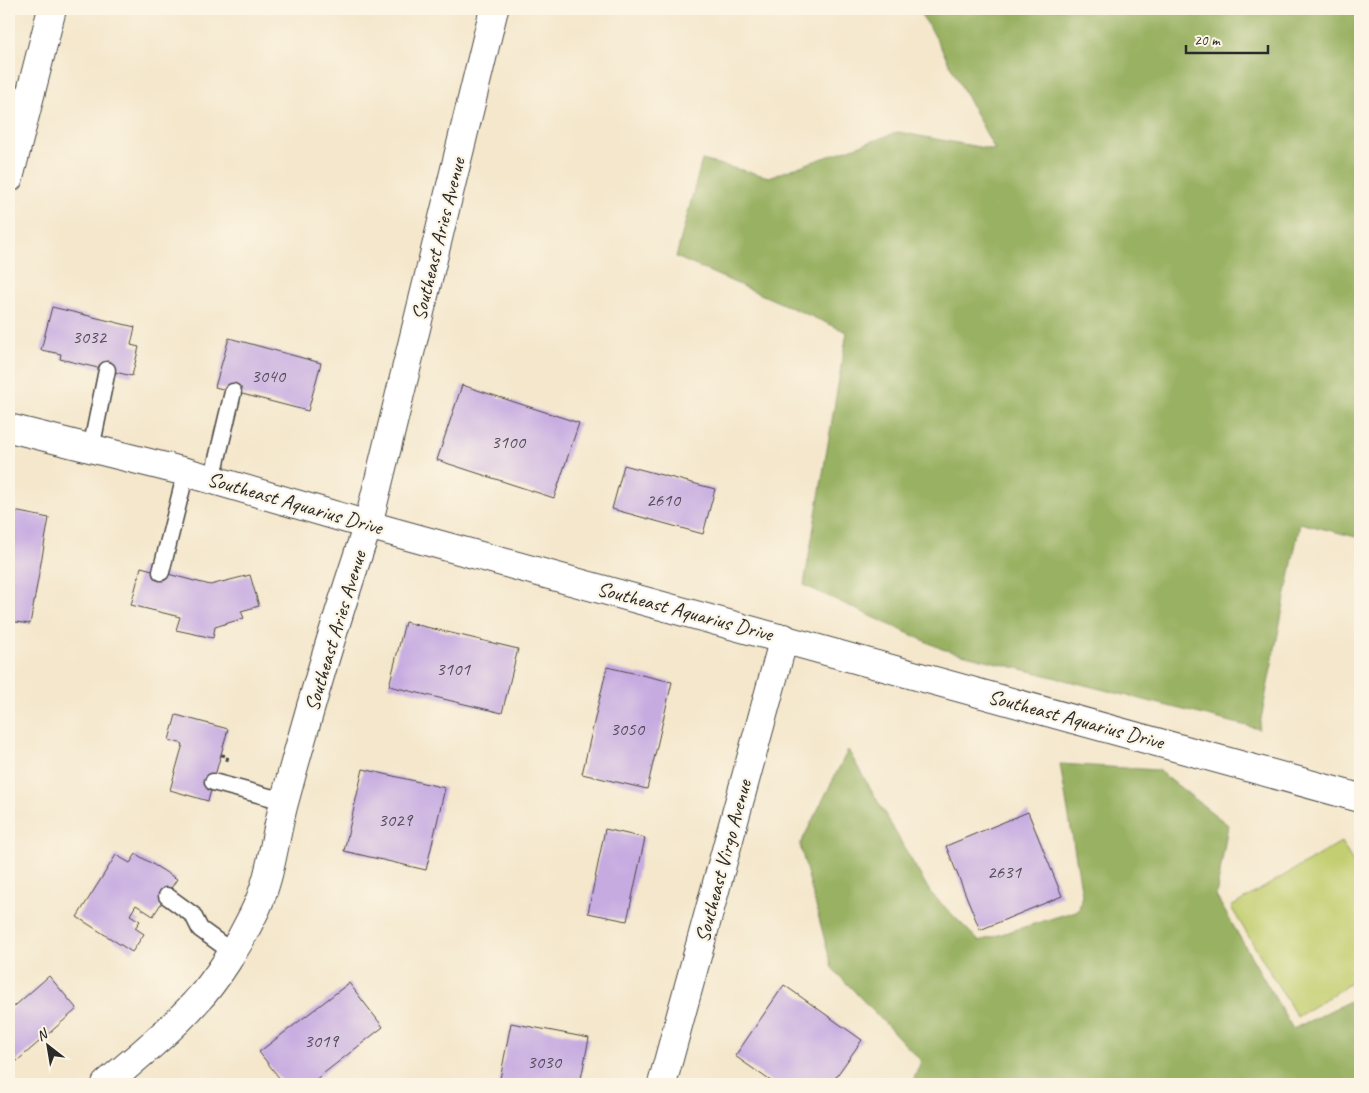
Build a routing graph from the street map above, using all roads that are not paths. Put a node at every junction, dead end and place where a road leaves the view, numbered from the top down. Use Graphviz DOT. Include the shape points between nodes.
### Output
graph roads {
  1 [pos="494,9"];
  2 [pos="43,10"];
  3 [pos="9,178"];
  4 [pos="107,370"];
  5 [pos="233,392"];
  6 [pos="9,428"];
  7 [pos="91,449"];
  8 [pos="186,472"];
  9 [pos="212,480"];
  10 [pos="368,525"];
  11 [pos="160,572"];
  12 [pos="784,638"];
  13 [pos="214,782"];
  14 [pos="1360,798"];
  15 [pos="284,801"];
  16 [pos="167,896"];
  17 [pos="232,952"];
  18 [pos="106,1084"];
  19 [pos="662,1084"];
  1 -- 10 [label="street, Southeast Aries Avenue"];
  2 -- 3 [label="street"];
  4 -- 7 [label="lane"];
  5 -- 9 [label="lane"];
  6 -- 7 [label="street, Southeast Aquarius Drive"];
  7 -- 8 [label="street, Southeast Aquarius Drive"];
  8 -- 9 [label="street, Southeast Aquarius Drive"];
  8 -- 11 [label="lane"];
  9 -- 10 [label="street, Southeast Aquarius Drive"];
  10 -- 12 [label="street, Southeast Aquarius Drive"];
  10 -- 15 [label="street, Southeast Aries Avenue" via="344,595"];
  12 -- 14 [label="street, Southeast Aquarius Drive"];
  12 -- 19 [label="street, Southeast Virgo Avenue"];
  13 -- 15 [label="lane"];
  15 -- 17 [label="street, Southeast Aries Avenue" via="271,866 254,914"];
  16 -- 17 [label="lane" via="193,915 200,929"];
  17 -- 18 [label="street, Southeast Aries Avenue" via="196,1002"];
}
